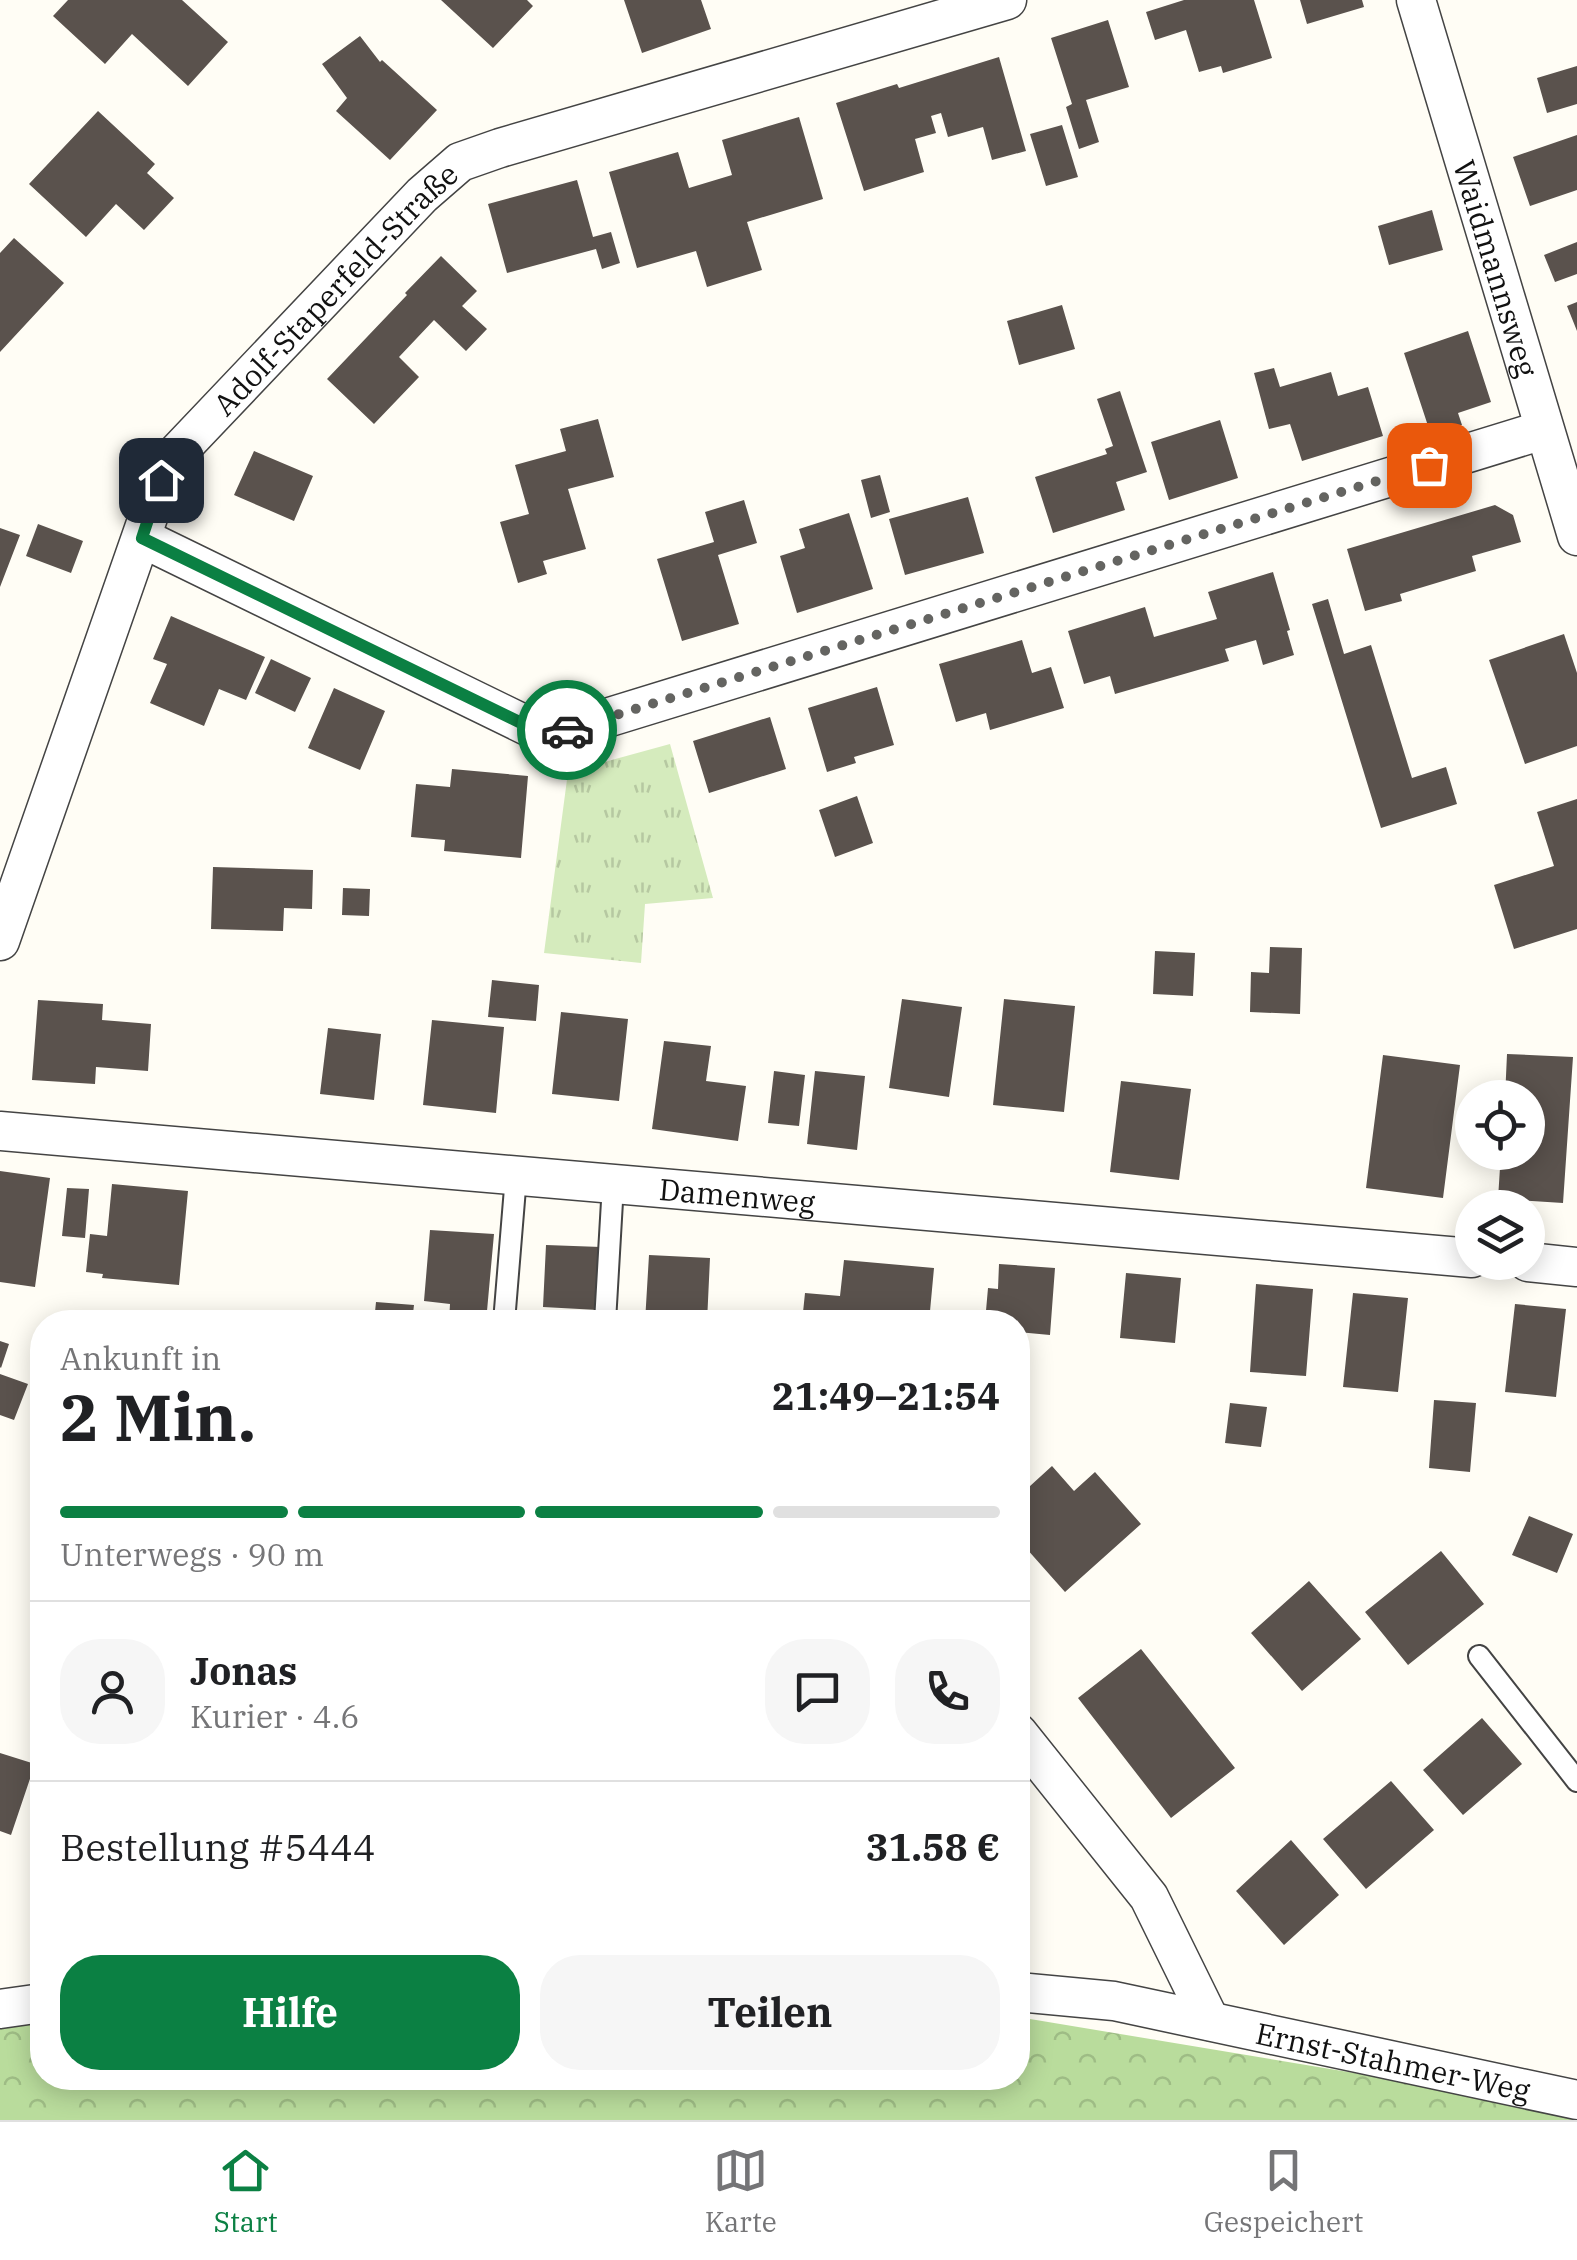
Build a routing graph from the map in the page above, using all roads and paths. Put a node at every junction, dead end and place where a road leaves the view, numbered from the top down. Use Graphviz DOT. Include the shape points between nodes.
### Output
graph roads {
  1 [pos="1007,0"];
  2 [pos="1416,0"];
  3 [pos="1544,430"];
  4 [pos="1577,536"];
  5 [pos="142,538"];
  6 [pos="0,941"];
  7 [pos="0,1130"];
  8 [pos="516,1176"];
  9 [pos="613,1184"];
  10 [pos="1455,1257"];
  11 [pos="1545,1264"];
  12 [pos="1577,1267"];
  13 [pos="505,1310"];
  14 [pos="606,1310"];
  15 [pos="1479,1656"];
  16 [pos="1030,1748"];
  17 [pos="1577,1781"];
  18 [pos="1030,1993"];
  19 [pos="30,2005"];
  20 [pos="0,2009"];
  21 [pos="1210,2021"];
  22 [pos="1577,2100"];
  1 -- 5 [label="street, Adolf-Staperfeld-Straße" via="460,162 173,457"];
  2 -- 3 [label="street, Waidmannsweg"];
  3 -- 4 [label="street, Waidmannsweg"];
  3 -- 5 [label="street" via="548,736"];
  5 -- 6 [label="street, Adolf-Staperfeld-Straße"];
  7 -- 8 [label="street, Damenweg"];
  8 -- 9 [label="street, Damenweg"];
  8 -- 13 [label="lane"];
  9 -- 10 [label="street, Damenweg"];
  9 -- 14 [label="lane"];
  11 -- 12 [label="street"];
  15 -- 17 [label="lane"];
  16 -- 21 [label="street" via="1149,1897"];
  18 -- 21 [label="street, Ernst-Stahmer-Weg" via="1114,2001"];
  19 -- 20 [label="street"];
  21 -- 22 [label="street, Ernst-Stahmer-Weg"];
}
